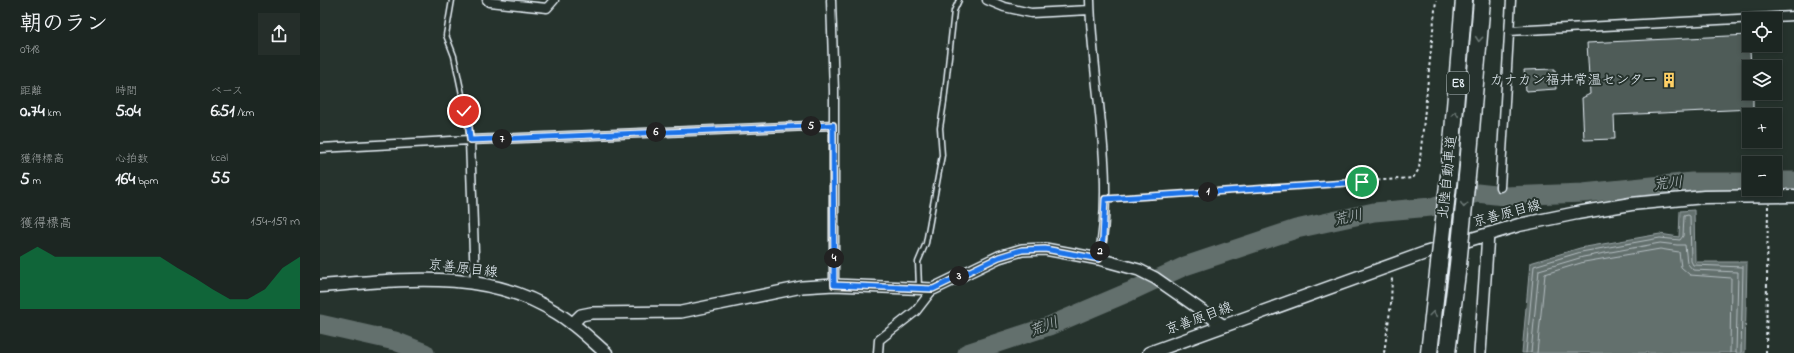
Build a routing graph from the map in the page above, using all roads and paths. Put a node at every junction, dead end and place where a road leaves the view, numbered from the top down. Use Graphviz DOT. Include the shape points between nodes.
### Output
graph roads {
  1 [pos="452,0"];
  2 [pos="487,0"];
  3 [pos="554,0"];
  4 [pos="831,0"];
  5 [pos="959,0"];
  6 [pos="987,0"];
  7 [pos="1090,0"];
  8 [pos="1436,0"];
  9 [pos="1464,0"];
  10 [pos="1482,0"];
  11 [pos="1511,0"];
  12 [pos="1090,10"];
  13 [pos="1794,16"];
  14 [pos="1509,31"];
  15 [pos="833,125"];
  16 [pos="470,140"];
  17 [pos="320,148"];
  18 [pos="1500,187"];
  19 [pos="1768,196"];
  20 [pos="1782,196"];
  21 [pos="1794,196"];
  22 [pos="1105,199"];
  23 [pos="1488,234"];
  24 [pos="1099,259"];
  25 [pos="1392,266"];
  26 [pos="475,282"];
  27 [pos="834,285"];
  28 [pos="320,286"];
  29 [pos="919,289"];
  30 [pos="933,289"];
  31 [pos="572,324"];
  32 [pos="1224,326"];
  33 [pos="606,353"];
  34 [pos="878,353"];
  35 [pos="1149,353"];
  36 [pos="1384,353"];
  37 [pos="1428,353"];
  38 [pos="1447,353"];
  39 [pos="1480,353"];
  40 [pos="1766,353"];
  1 -- 16 [label="lane" via="446,36 454,56"];
  2 -- 3 [label="street" via="547,8"];
  4 -- 15 [label="street"];
  5 -- 29 [label="lane" via="954,11 940,128 942,155 926,243 918,262"];
  6 -- 12 [label="street" via="1031,13"];
  7 -- 12 [label="street"];
  8 -- 22 [label="path" via="1419,169 1413,178"];
  37 -- 9 [label="highway, 北陸自動車道 / E8, one-way, bridge" via="1450,167"];
  10 -- 38 [label="highway, 北陸自動車道 / E8, one-way, bridge" via="1468,166"];
  11 -- 14 [label="street"];
  12 -- 22 [label="street" via="1102,128"];
  13 -- 14 [label="street"];
  14 -- 18 [label="street"];
  15 -- 16 [label="street"];
  15 -- 27 [label="street"];
  16 -- 17 [label="street"];
  16 -- 26 [label="street"];
  19 -- 23 [label="main road, 京善原目線" via="1631,204 1519,225"];
  19 -- 40 [label="path"];
  20 -- 21 [label="main road, 京善原目線"];
  22 -- 24 [label="street"];
  23 -- 25 [label="main road, 京善原目線"];
  23 -- 39 [label="street"];
  24 -- 30 [label="street" via="1045,249 1022,250 999,257"];
  24 -- 32 [label="street" via="1122,264 1155,278"];
  25 -- 32 [label="main road, 京善原目線"];
  25 -- 36 [label="path" via="1391,304"];
  26 -- 28 [label="main road, 京善原目線" via="421,278"];
  26 -- 31 [label="main road, 京善原目線" via="532,300 556,312"];
  27 -- 29 [label="street"];
  27 -- 31 [label="street" via="802,287 681,312 582,314"];
  29 -- 30 [label="street"];
  30 -- 34 [label="street" via="916,311 879,340"];
  31 -- 33 [label="main road, 京善原目線"];
  32 -- 35 [label="main road, 京善原目線"];
}
